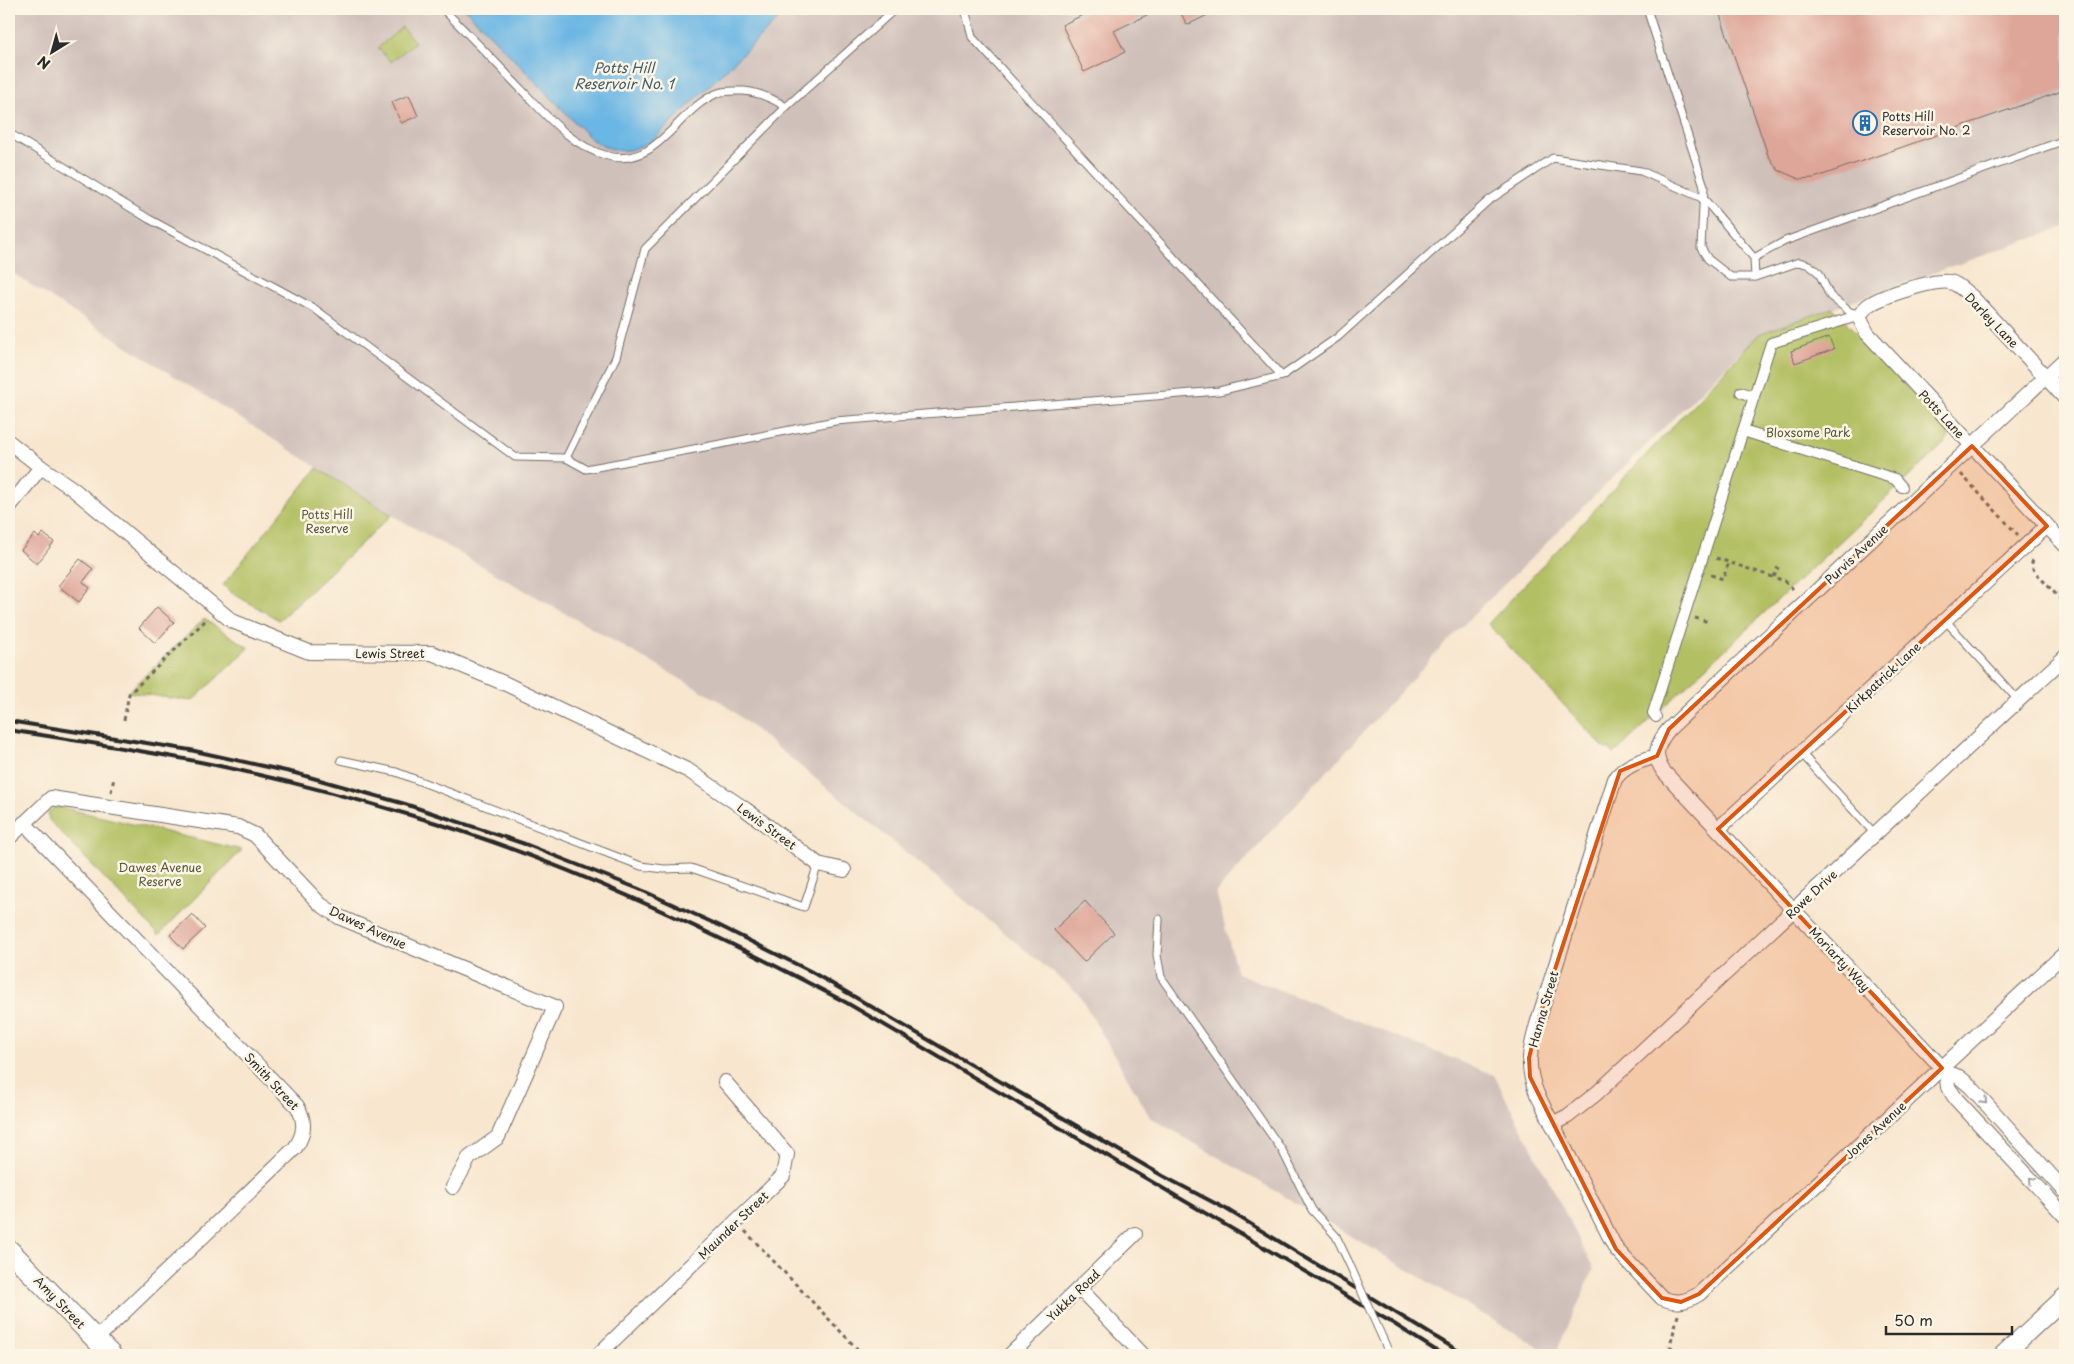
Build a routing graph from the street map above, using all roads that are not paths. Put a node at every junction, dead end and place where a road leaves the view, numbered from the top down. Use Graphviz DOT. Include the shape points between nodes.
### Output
graph roads {
  1 [pos="443,9"];
  2 [pos="895,9"];
  3 [pos="966,9"];
  4 [pos="1647,9"];
  5 [pos="786,107"];
  6 [pos="9,133"];
  7 [pos="2065,140"];
  8 [pos="1704,199"];
  9 [pos="1754,258"];
  10 [pos="1756,277"];
  11 [pos="1860,315"];
  12 [pos="2065,359"];
  13 [pos="1282,376"];
  14 [pos="2046,377"];
  15 [pos="1741,392"];
  16 [pos="1754,397"];
  17 [pos="2065,398"];
  18 [pos="1743,431"];
  19 [pos="9,442"];
  20 [pos="1972,446"];
  21 [pos="566,458"];
  22 [pos="41,467"];
  23 [pos="1902,487"];
  24 [pos="9,508"];
  25 [pos="2047,526"];
  26 [pos="2065,545"];
  27 [pos="1945,620"];
  28 [pos="2065,657"];
  29 [pos="2018,701"];
  30 [pos="1656,717"];
  31 [pos="1802,753"];
  32 [pos="1657,756"];
  33 [pos="340,760"];
  34 [pos="24,823"];
  35 [pos="1718,829"];
  36 [pos="1875,834"];
  37 [pos="9,838"];
  38 [pos="818,864"];
  39 [pos="844,870"];
  40 [pos="1794,909"];
  41 [pos="1159,919"];
  42 [pos="2065,952"];
  43 [pos="1944,1070"];
  44 [pos="725,1082"];
  45 [pos="1552,1124"];
  46 [pos="453,1187"];
  47 [pos="2065,1191"];
  48 [pos="2065,1216"];
  49 [pos="1135,1234"];
  50 [pos="9,1250"];
  51 [pos="1080,1289"];
  52 [pos="2065,1297"];
  53 [pos="1681,1302"];
  54 [pos="96,1340"];
  55 [pos="111,1355"];
  56 [pos="598,1355"];
  57 [pos="1010,1355"];
  58 [pos="1144,1355"];
  59 [pos="1390,1355"];
  60 [pos="2003,1355"];
  1 -- 5 [label="lane" via="566,135 609,156 622,158 648,150 700,103 718,92 754,92"];
  2 -- 5 [label="lane"];
  3 -- 13 [label="lane" via="972,37"];
  4 -- 8 [label="lane" via="1704,186"];
  5 -- 21 [label="lane" via="645,248 616,357"];
  6 -- 21 [label="lane" via="149,219 315,309 515,456"];
  7 -- 9 [label="lane" via="1784,241"];
  8 -- 9 [label="lane"];
  8 -- 10 [label="lane" via="1701,248 1708,259 1731,277"];
  8 -- 13 [label="lane" via="1641,172 1553,158 1488,201 1338,337"];
  9 -- 10 [label="lane"];
  10 -- 11 [label="lane" via="1799,262 1809,265 1819,272 1830,296 1850,312"];
  11 -- 14 [label="street, Darley Lane" via="1868,306 1902,292 1938,281 1951,282 1961,288"];
  11 -- 16 [label="street" via="1771,343"];
  11 -- 20 [label="street, Potts Lane" via="1867,333"];
  12 -- 14 [label="street, Purvis Avenue"];
  13 -- 21 [label="lane" via="1219,390 835,421 586,469"];
  14 -- 17 [label="street, Darley Lane"];
  14 -- 20 [label="street, Purvis Avenue"];
  15 -- 16 [label="street"];
  16 -- 18 [label="street"];
  18 -- 23 [label="street" via="1895,479"];
  18 -- 30 [label="street" via="1653,713"];
  19 -- 22 [label="street, Lewis Street"];
  20 -- 25 [label="street, Potts Lane"];
  20 -- 32 [label="street, Purvis Avenue" via="1669,729 1658,746"];
  22 -- 24 [label="street"];
  22 -- 38 [label="street, Lewis Street" via="73,489 232,621 309,652 432,653 690,770"];
  25 -- 26 [label="street, Potts Lane"];
  25 -- 27 [label="street, Kirkpatrick Lane"];
  27 -- 29 [label="lane"];
  27 -- 31 [label="street, Kirkpatrick Lane"];
  28 -- 29 [label="street, Rowe Drive"];
  29 -- 36 [label="street, Rowe Drive"];
  31 -- 35 [label="street, Kirkpatrick Lane"];
  31 -- 36 [label="lane"];
  32 -- 35 [label="street, Moriarty Way" via="1664,772"];
  32 -- 45 [label="street, Hanna Street" via="1628,766 1615,779 1538,1021 1529,1058 1530,1077"];
  33 -- 38 [label="lane" via="396,772 641,866 691,868 804,907"];
  34 -- 37 [label="street, Dawes Avenue"];
  34 -- 46 [label="street, Dawes Avenue" via="51,798 238,827 255,835 320,904 339,917 555,1007 498,1137 469,1158"];
  34 -- 54 [label="street, Smith Street" via="297,1106 304,1123 303,1134 295,1148"];
  35 -- 40 [label="street, Moriarty Way"];
  36 -- 40 [label="street, Rowe Drive"];
  38 -- 39 [label="street, Lewis Street"];
  40 -- 43 [label="street, Moriarty Way"];
  40 -- 45 [label="street, Rowe Drive" via="1597,1092 1568,1116"];
  41 -- 59 [label="lane, bridge" via="1157,955 1161,977 1282,1150 1312,1210 1336,1236"];
  42 -- 43 [label="street, Jones Avenue"];
  43 -- 47 [label="street, Moriarty Way, one-way" via="1970,1086"];
  48 -- 43 [label="street, Moriarty Way, one-way" via="1956,1099 1948,1087"];
  43 -- 53 [label="street, Jones Avenue" via="1699,1294"];
  44 -- 56 [label="street, Maunder Street" via="787,1154 783,1176"];
  45 -- 53 [label="street, Hanna Street" via="1616,1249 1658,1294 1671,1302"];
  49 -- 51 [label="street, Yukka Road"];
  50 -- 54 [label="main road, Amy Street"];
  51 -- 57 [label="street, Yukka Road"];
  51 -- 58 [label="street"];
  52 -- 60 [label="street"];
  54 -- 55 [label="main road, Amy Street"];
}
